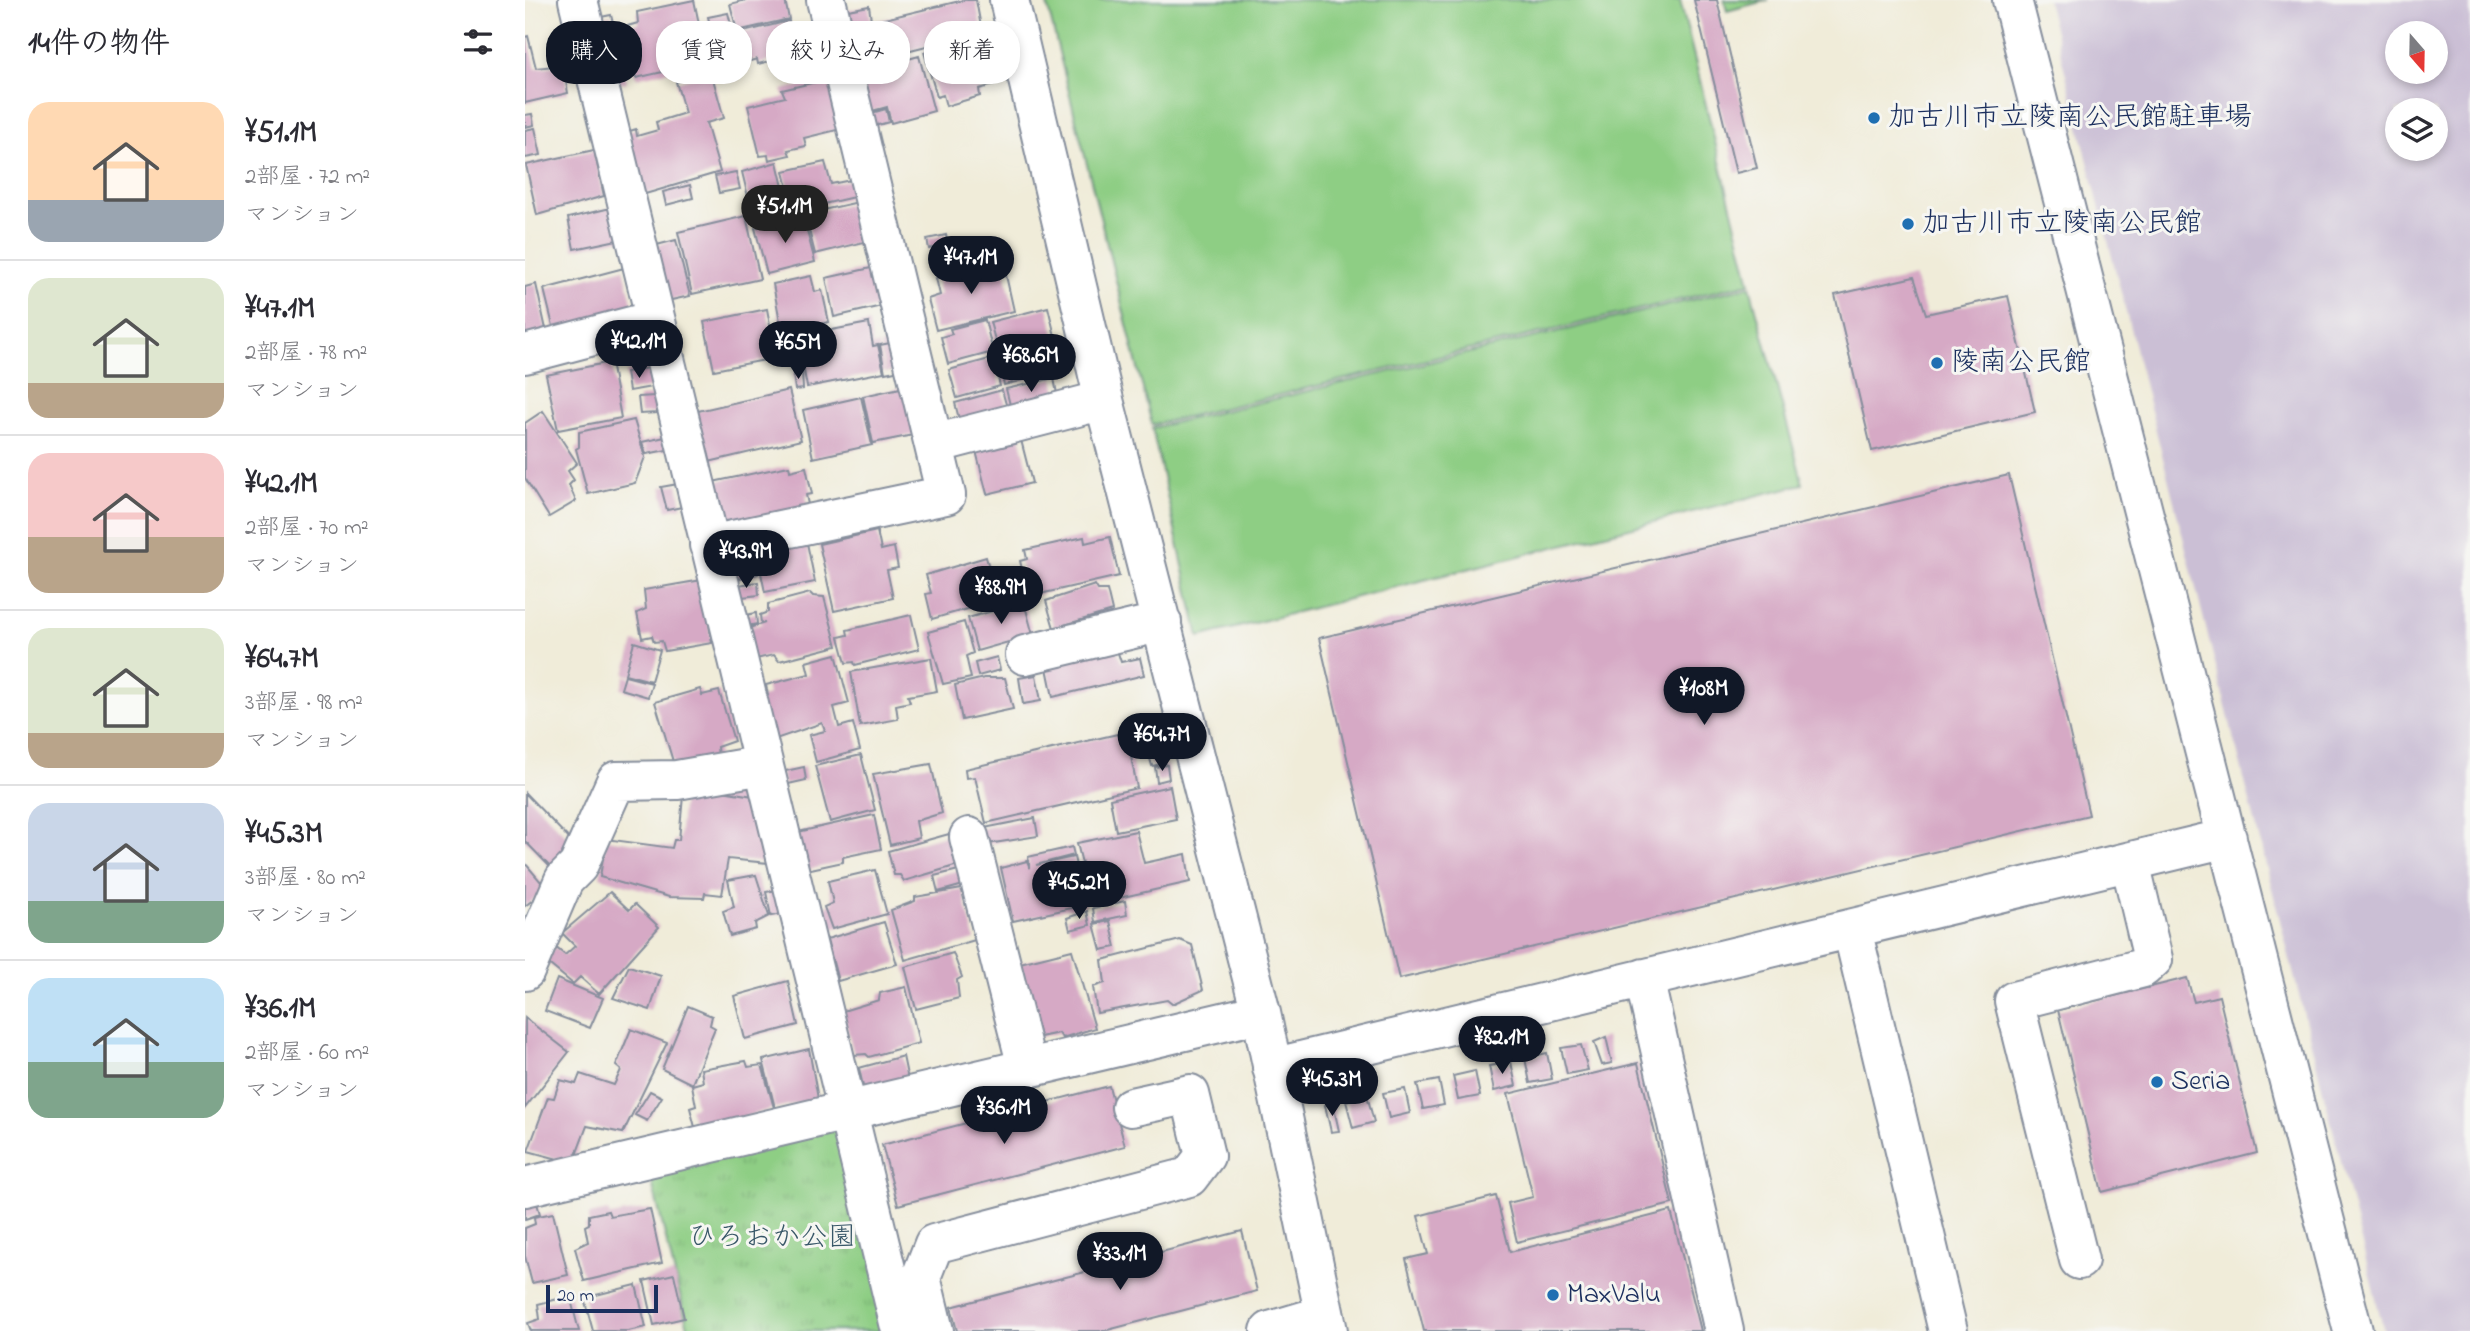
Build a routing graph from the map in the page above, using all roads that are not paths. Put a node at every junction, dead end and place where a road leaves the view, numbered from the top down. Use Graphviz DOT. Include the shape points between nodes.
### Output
graph roads {
  1 [pos="578,0"];
  2 [pos="826,0"];
  3 [pos="1009,0"];
  4 [pos="2013,0"];
  5 [pos="654,320"];
  6 [pos="525,354"];
  7 [pos="1104,400"];
  8 [pos="934,444"];
  9 [pos="709,545"];
  10 [pos="1163,622"];
  11 [pos="1025,655"];
  12 [pos="763,765"];
  13 [pos="969,837"];
  14 [pos="2227,838"];
  15 [pos="2130,862"];
  16 [pos="1852,929"];
  17 [pos="525,971"];
  18 [pos="1644,978"];
  19 [pos="1261,1013"];
  20 [pos="1027,1067"];
  21 [pos="1272,1068"];
  22 [pos="1131,1107"];
  23 [pos="848,1111"];
  24 [pos="525,1187"];
  25 [pos="2079,1259"];
  26 [pos="1326,1323"];
  27 [pos="901,1331"];
  28 [pos="934,1331"];
  29 [pos="1270,1331"];
  30 [pos="1724,1331"];
  31 [pos="1948,1331"];
  32 [pos="2353,1331"];
  1 -- 5 [label="street"];
  2 -- 8 [label="street"];
  3 -- 7 [label="street"];
  4 -- 14 [label="street"];
  5 -- 6 [label="street"];
  5 -- 9 [label="street"];
  7 -- 8 [label="street"];
  7 -- 10 [label="street"];
  8 -- 9 [label="street" via="946,495"];
  9 -- 12 [label="street"];
  10 -- 11 [label="street"];
  10 -- 19 [label="street"];
  12 -- 17 [label="street" via="677,780 616,781 577,866 564,880"];
  12 -- 23 [label="street"];
  13 -- 20 [label="street"];
  14 -- 15 [label="street"];
  14 -- 32 [label="street"];
  15 -- 16 [label="street"];
  15 -- 25 [label="street" via="2153,959 2143,968 2014,1001"];
  16 -- 18 [label="street"];
  16 -- 31 [label="street"];
  18 -- 21 [label="street"];
  18 -- 30 [label="street"];
  19 -- 20 [label="street"];
  19 -- 21 [label="street"];
  20 -- 23 [label="street"];
  21 -- 26 [label="street"];
  22 -- 28 [label="street" via="1190,1094 1205,1156 1189,1177 934,1244 921,1277"];
  23 -- 24 [label="street"];
  23 -- 27 [label="street"];
  26 -- 29 [label="street"];
}
